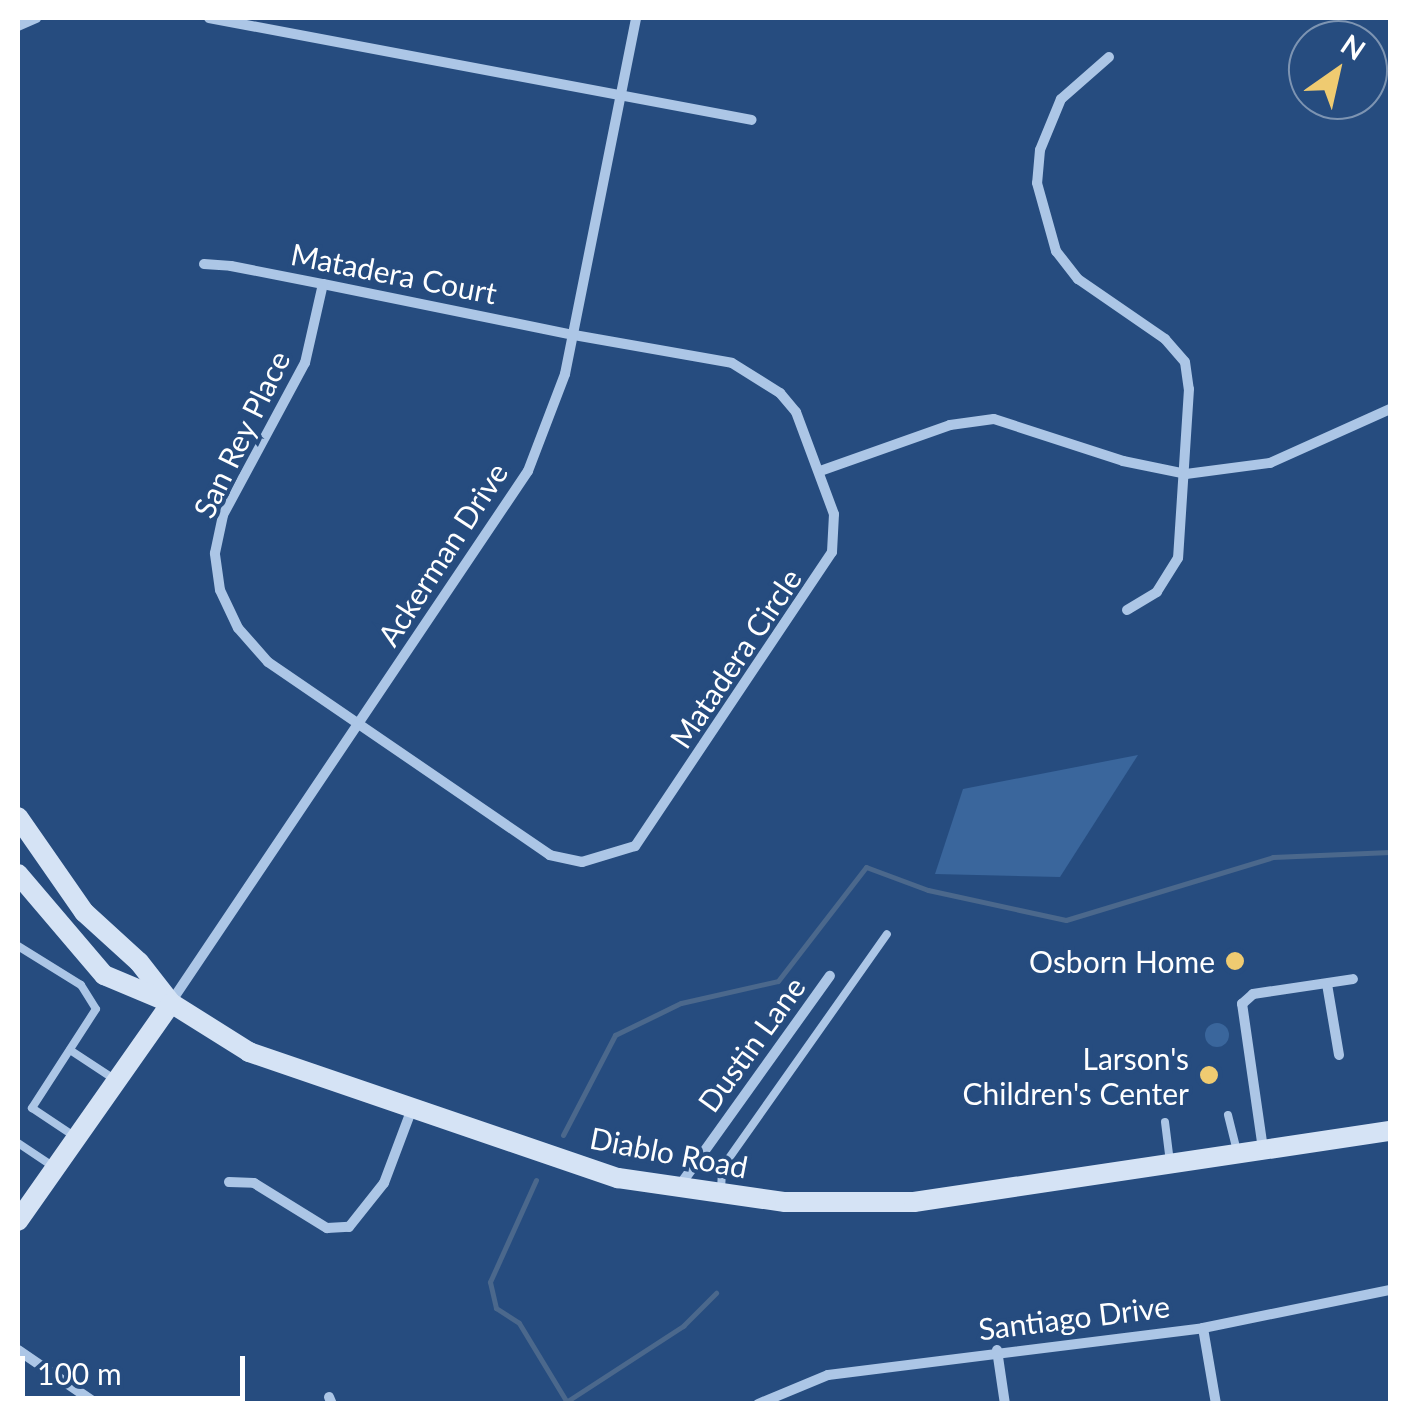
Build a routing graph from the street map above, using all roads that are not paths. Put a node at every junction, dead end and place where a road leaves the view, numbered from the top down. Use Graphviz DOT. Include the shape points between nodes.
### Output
graph roads {
  1 [pos="36,18"];
  2 [pos="208,18"];
  3 [pos="636,18"];
  4 [pos="18,26"];
  5 [pos="1108,56"];
  6 [pos="622,94"];
  7 [pos="752,120"];
  8 [pos="204,264"];
  9 [pos="323,284"];
  10 [pos="574,334"];
  11 [pos="1390,409"];
  12 [pos="822,470"];
  13 [pos="1186,474"];
  14 [pos="1127,610"];
  15 [pos="360,723"];
  16 [pos="18,817"];
  17 [pos="18,874"];
  18 [pos="887,934"];
  19 [pos="18,946"];
  20 [pos="830,976"];
  21 [pos="1352,979"];
  22 [pos="1328,984"];
  23 [pos="170,1003"];
  24 [pos="70,1050"];
  25 [pos="1338,1056"];
  26 [pos="114,1079"];
  27 [pos="411,1111"];
  28 [pos="1228,1115"];
  29 [pos="1164,1122"];
  30 [pos="1390,1131"];
  31 [pos="74,1136"];
  32 [pos="18,1143"];
  33 [pos="1263,1150"];
  34 [pos="1238,1154"];
  35 [pos="1170,1164"];
  36 [pos="54,1167"];
  37 [pos="230,1182"];
  38 [pos="677,1189"];
  39 [pos="720,1194"];
  40 [pos="21,1206"];
  41 [pos="1390,1290"];
  42 [pos="1203,1328"];
  43 [pos="18,1350"];
  44 [pos="997,1350"];
  45 [pos="762,1400"];
  46 [pos="96,1404"];
  47 [pos="1005,1404"];
  48 [pos="1216,1404"];
  1 -- 4 [label="street"];
  2 -- 6 [label="street"];
  3 -- 6 [label="street, Ackerman Drive"];
  5 -- 13 [label="street" via="1061,99 1047,133 1037,184 1043,218 1056,251 1078,278 1166,339 1185,362"];
  6 -- 7 [label="street"];
  6 -- 10 [label="street, Ackerman Drive"];
  8 -- 9 [label="street, Matadera Court"];
  9 -- 10 [label="street, Matadera Court"];
  9 -- 15 [label="street, San Rey Place" via="305,363 223,515 216,554 220,590 238,628 268,662"];
  10 -- 12 [label="street, Matadera Circle" via="732,363 754,374 796,412"];
  10 -- 15 [label="street, Ackerman Drive" via="553,411 515,494"];
  11 -- 13 [label="street" via="1270,463"];
  12 -- 13 [label="street" via="950,425 994,419 1122,461"];
  12 -- 15 [label="street, Matadera Circle" via="836,532 823,573 635,846 582,862 550,855"];
  13 -- 14 [label="street" via="1172,571 1157,592"];
  15 -- 23 [label="street, Ackerman Drive"];
  16 -- 23 [label="street" via="84,912 140,962"];
  17 -- 23 [label="street, Diablo Road" via="104,975"];
  18 -- 39 [label="lane" via="722,1168"];
  19 -- 24 [label="lane" via="81,985 96,1008"];
  20 -- 38 [label="street, Dustin Lane"];
  21 -- 22 [label="street"];
  22 -- 25 [label="street"];
  22 -- 33 [label="street" via="1254,994 1242,1004"];
  23 -- 26 [label="street"];
  23 -- 27 [label="street, Diablo Road" via="297,1074"];
  24 -- 26 [label="lane"];
  24 -- 31 [label="lane" via="32,1108"];
  26 -- 31 [label="street"];
  27 -- 37 [label="street" via="384,1183 349,1227 327,1228 254,1183"];
  27 -- 38 [label="street, Diablo Road" via="618,1178"];
  28 -- 34 [label="lane"];
  29 -- 35 [label="lane"];
  30 -- 33 [label="street, Diablo Road"];
  31 -- 36 [label="street"];
  32 -- 36 [label="lane"];
  33 -- 34 [label="street, Diablo Road"];
  34 -- 35 [label="street, Diablo Road"];
  35 -- 39 [label="street, Diablo Road" via="914,1202 834,1204"];
  36 -- 40 [label="street"];
  38 -- 39 [label="street, Diablo Road"];
  41 -- 42 [label="street, Santiago Drive"];
  42 -- 44 [label="street, Santiago Drive"];
  42 -- 48 [label="street"];
  43 -- 46 [label="street"];
  44 -- 45 [label="street, Santiago Drive" via="828,1375"];
  44 -- 47 [label="street"];
}
